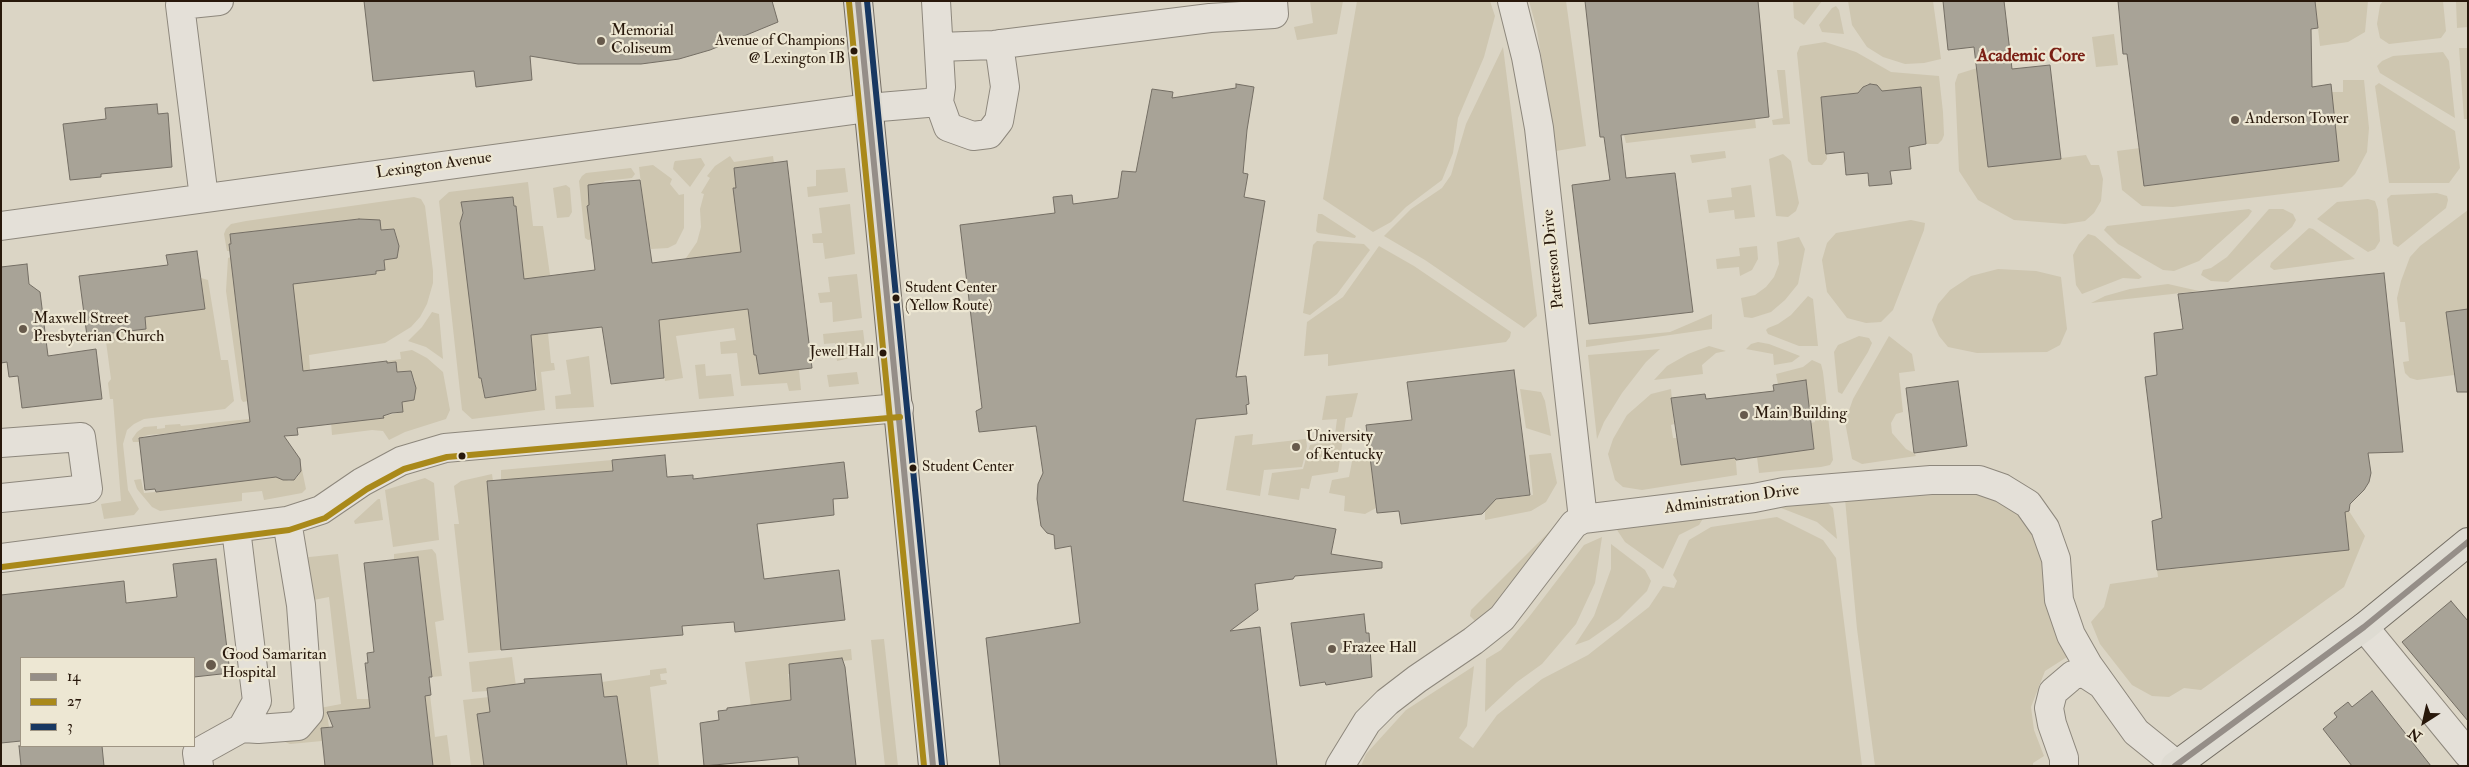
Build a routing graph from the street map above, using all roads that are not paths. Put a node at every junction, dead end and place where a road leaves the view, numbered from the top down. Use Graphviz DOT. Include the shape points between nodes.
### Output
graph roads {
  1 [pos="220,1"];
  2 [pos="858,1"];
  3 [pos="936,1"];
  4 [pos="1273,1"];
  5 [pos="1512,1"];
  6 [pos="999,44"];
  7 [pos="939,47"];
  8 [pos="939,102"];
  9 [pos="868,108"];
  10 [pos="204,198"];
  11 [pos="1,226"];
  12 [pos="899,408"];
  13 [pos="1,443"];
  14 [pos="1,498"];
  15 [pos="1583,519"];
  16 [pos="287,521"];
  17 [pos="236,528"];
  18 [pos="2468,542"];
  19 [pos="1,558"];
  20 [pos="2364,628"];
  21 [pos="2100,684"];
  22 [pos="242,728"];
  23 [pos="2468,754"];
  24 [pos="199,766"];
  25 [pos="933,766"];
  26 [pos="1340,766"];
  27 [pos="2064,766"];
  28 [pos="2177,766"];
  1 -- 10 [label="street" via="180,5"];
  2 -- 9 [label="main road"];
  3 -- 7 [label="street"];
  4 -- 6 [label="street" via="1274,14 1210,18"];
  5 -- 15 [label="street, Patterson Drive" via="1539,128"];
  6 -- 7 [label="street"];
  6 -- 8 [label="street" via="1006,87 999,121 990,134 973,136 948,127"];
  7 -- 8 [label="street"];
  8 -- 9 [label="street, Lexington Avenue"];
  9 -- 10 [label="street, Lexington Avenue"];
  9 -- 12 [label="main road"];
  10 -- 11 [label="street, Lexington Avenue"];
  12 -- 16 [label="street" via="445,448 401,461 320,510"];
  12 -- 25 [label="main road"];
  13 -- 14 [label="street" via="81,437 88,489"];
  15 -- 21 [label="street, Administration Drive" via="1837,486 1979,480 2002,488 2028,504 2045,528 2056,559 2060,600 2071,635"];
  15 -- 26 [label="street" via="1574,524 1502,618 1387,702 1367,722"];
  16 -- 17 [label="street"];
  16 -- 22 [label="street" via="301,605 309,714 298,726"];
  17 -- 19 [label="street"];
  17 -- 22 [label="street" via="257,701"];
  18 -- 20 [label="main road"];
  20 -- 23 [label="street"];
  20 -- 28 [label="main road"];
  21 -- 27 [label="street, Administration Drive" via="2084,673 2073,675 2053,692 2052,724"];
  21 -- 28 [label="street, Administration Drive" via="2136,732"];
  22 -- 24 [label="street" via="197,753"];
}
